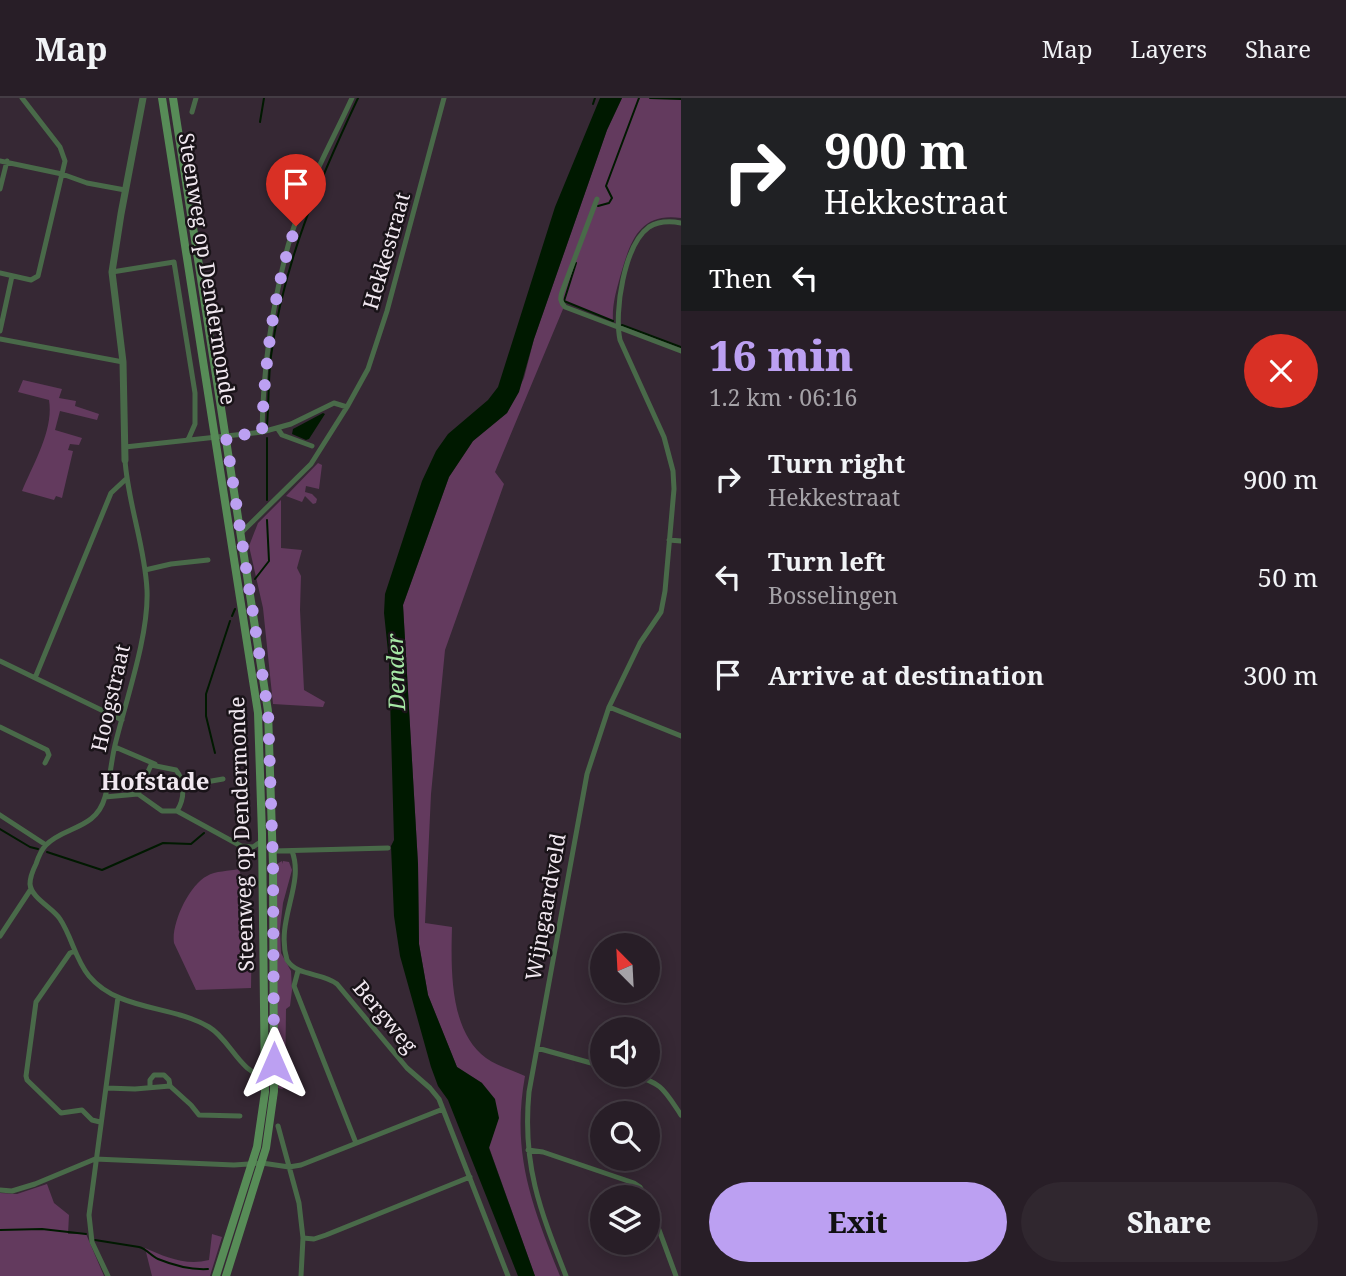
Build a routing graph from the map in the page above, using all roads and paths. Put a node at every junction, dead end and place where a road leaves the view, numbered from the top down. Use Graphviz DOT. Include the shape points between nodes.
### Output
graph roads {
  1 [pos="22,98"];
  2 [pos="143,98"];
  3 [pos="162,98"];
  4 [pos="173,98"];
  5 [pos="196,98"];
  6 [pos="352,98"];
  7 [pos="444,98"];
  8 [pos="192,113"];
  9 [pos="3,161"];
  10 [pos="62,174"];
  11 [pos="0,189"];
  12 [pos="125,190"];
  13 [pos="597,199"];
  14 [pos="681,223"];
  15 [pos="113,272"];
  16 [pos="0,273"];
  17 [pos="12,276"];
  18 [pos="618,327"];
  19 [pos="0,331"];
  20 [pos="0,339"];
  21 [pos="681,351"];
  22 [pos="123,362"];
  23 [pos="347,407"];
  24 [pos="278,429"];
  25 [pos="262,432"];
  26 [pos="221,437"];
  27 [pos="188,440"];
  28 [pos="312,446"];
  29 [pos="125,447"];
  30 [pos="125,460"];
  31 [pos="126,479"];
  32 [pos="241,533"];
  33 [pos="669,540"];
  34 [pos="681,541"];
  35 [pos="208,560"];
  36 [pos="145,570"];
  37 [pos="2,662"];
  38 [pos="0,672"];
  39 [pos="35,678"];
  40 [pos="609,707"];
  41 [pos="122,720"];
  42 [pos="0,727"];
  43 [pos="681,736"];
  44 [pos="115,747"];
  45 [pos="45,763"];
  46 [pos="155,764"];
  47 [pos="223,779"];
  48 [pos="183,786"];
  49 [pos="138,794"];
  50 [pos="105,797"];
  51 [pos="179,813"];
  52 [pos="0,815"];
  53 [pos="262,838"];
  54 [pos="46,845"];
  55 [pos="388,848"];
  56 [pos="273,851"];
  57 [pos="292,851"];
  58 [pos="262,864"];
  59 [pos="31,889"];
  60 [pos="0,936"];
  61 [pos="75,951"];
  62 [pos="298,971"];
  63 [pos="118,998"];
  64 [pos="537,1048"];
  65 [pos="590,1063"];
  66 [pos="270,1077"];
  67 [pos="170,1086"];
  68 [pos="660,1086"];
  69 [pos="150,1087"];
  70 [pos="106,1088"];
  71 [pos="443,1109"];
  72 [pos="681,1115"];
  73 [pos="240,1116"];
  74 [pos="100,1122"];
  75 [pos="278,1126"];
  76 [pos="356,1143"];
  77 [pos="528,1150"];
  78 [pos="95,1159"];
  79 [pos="257,1163"];
  80 [pos="289,1167"];
  81 [pos="470,1177"];
  82 [pos="637,1185"];
  83 [pos="0,1190"];
  84 [pos="660,1234"];
  85 [pos="303,1238"];
  86 [pos="108,1276"];
  87 [pos="216,1276"];
  88 [pos="226,1276"];
  89 [pos="301,1276"];
  90 [pos="508,1276"];
  91 [pos="566,1276"];
  92 [pos="676,1276"];
  1 -- 10 [label="street" via="63,151"];
  2 -- 12 [label="street"];
  3 -- 26 [label="main road, Steenweg op Dendermonde"];
  4 -- 26 [label="main road, Steenweg op Dendermonde"];
  5 -- 8 [label="street"];
  6 -- 25 [label="street" via="310,187 289,245 267,356"];
  7 -- 23 [label="street, Hekkestraat" via="387,311 368,369"];
  9 -- 10 [label="street"];
  9 -- 11 [label="street"];
  10 -- 12 [label="street"];
  10 -- 17 [label="street" via="38,276 31,280"];
  12 -- 15 [label="street"];
  13 -- 18 [label="street" via="560,299 565,307"];
  14 -- 18 [label="street, Wijngaardveld" via="654,225 637,242 618,301"];
  15 -- 22 [label="street"];
  15 -- 27 [label="street" via="174,262 195,393 195,424"];
  16 -- 17 [label="street"];
  17 -- 19 [label="street"];
  18 -- 21 [label="street"];
  18 -- 33 [label="street, Wijngaardveld" via="671,459 674,489"];
  20 -- 22 [label="street"];
  22 -- 29 [label="street"];
  23 -- 24 [label="street" via="329,404"];
  23 -- 32 [label="street, Hekkestraat" via="311,464"];
  24 -- 25 [label="street"];
  24 -- 28 [label="street" via="282,435"];
  25 -- 26 [label="street"];
  26 -- 27 [label="street"];
  26 -- 32 [label="main road, Steenweg op Dendermonde"];
  26 -- 53 [label="main road, Steenweg op Dendermonde" via="258,713"];
  27 -- 29 [label="street"];
  29 -- 30 [label="street"];
  30 -- 31 [label="street, Hoogstraat"];
  31 -- 36 [label="street, Hoogstraat"];
  31 -- 39 [label="street" via="111,493"];
  32 -- 56 [label="main road, Steenweg op Dendermonde" via="268,711"];
  33 -- 34 [label="street"];
  33 -- 40 [label="street, Wijngaardveld" via="661,612 640,643"];
  35 -- 36 [label="street"];
  36 -- 41 [label="street, Hoogstraat" via="144,625"];
  37 -- 38 [label="street"];
  37 -- 39 [label="street"];
  39 -- 41 [label="street"];
  40 -- 43 [label="street"];
  40 -- 64 [label="street, Wijngaardveld" via="587,774"];
  41 -- 44 [label="street, Hoogstraat"];
  42 -- 45 [label="street" via="47,750"];
  44 -- 46 [label="street"];
  44 -- 50 [label="street, Hoogstraat"];
  46 -- 48 [label="street" via="176,770"];
  46 -- 49 [label="street" via="148,769"];
  47 -- 48 [label="street"];
  48 -- 51 [label="street"];
  49 -- 50 [label="street"];
  49 -- 51 [label="street" via="162,811"];
  50 -- 54 [label="street, Hoogstraat" via="92,818"];
  51 -- 53 [label="street" via="241,846 253,847"];
  52 -- 54 [label="street"];
  53 -- 56 [label="main road"];
  53 -- 58 [label="main road, Steenweg op Dendermonde"];
  54 -- 59 [label="street" via="31,876"];
  55 -- 57 [label="street"];
  56 -- 57 [label="street"];
  56 -- 58 [label="main road" via="266,853"];
  56 -- 66 [label="main road, Steenweg op Dendermonde"];
  57 -- 62 [label="street" via="297,869 286,913 285,955"];
  58 -- 66 [label="main road, Steenweg op Dendermonde"];
  59 -- 60 [label="street"];
  59 -- 61 [label="street" via="59,917"];
  61 -- 63 [label="street" via="90,978"];
  61 -- 74 [label="street" via="36,1002 26,1076 57,1111 82,1110"];
  62 -- 71 [label="street, Bergweg" via="337,984 407,1068 434,1092"];
  62 -- 76 [label="street" via="294,986"];
  63 -- 66 [label="street" via="209,1028 226,1041 248,1070"];
  63 -- 70 [label="street"];
  64 -- 65 [label="street"];
  64 -- 77 [label="street, Wijngaardveld" via="528,1107"];
  66 -- 79 [label="main road, Steenweg op Dendermonde"];
  67 -- 69 [label="street"];
  67 -- 69 [label="street" via="164,1075 154,1075"];
  67 -- 73 [label="street" via="199,1115"];
  68 -- 72 [label="street"];
  69 -- 70 [label="street"];
  70 -- 74 [label="street"];
  71 -- 76 [label="street"];
  71 -- 81 [label="street, Bergweg"];
  74 -- 78 [label="street"];
  75 -- 80 [label="street"];
  76 -- 80 [label="street"];
  77 -- 82 [label="street"];
  77 -- 91 [label="street, Wijngaardveld" via="542,1213"];
  78 -- 79 [label="street"];
  78 -- 83 [label="street" via="35,1184"];
  78 -- 86 [label="street" via="89,1230"];
  79 -- 80 [label="street"];
  79 -- 87 [label="main road, Steenweg op Dendermonde"];
  79 -- 88 [label="main road, Steenweg op Dendermonde"];
  80 -- 85 [label="street"];
  81 -- 85 [label="street" via="314,1239"];
  81 -- 90 [label="street, Bergweg"];
  84 -- 92 [label="street"];
  85 -- 89 [label="street"];
}
